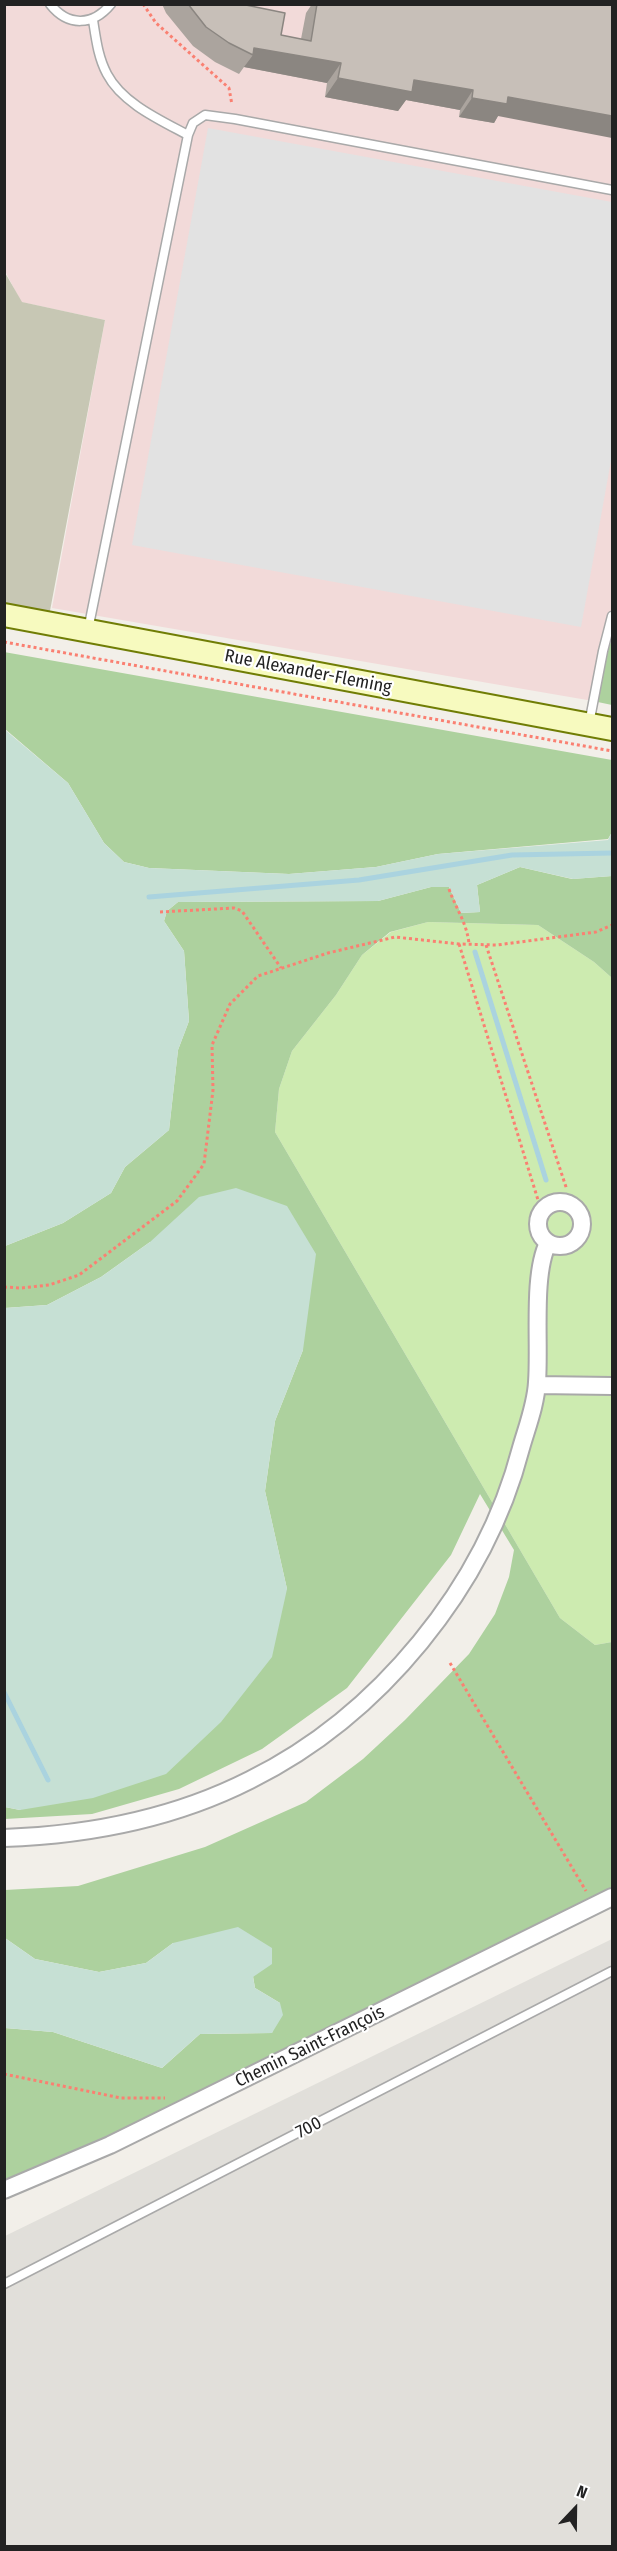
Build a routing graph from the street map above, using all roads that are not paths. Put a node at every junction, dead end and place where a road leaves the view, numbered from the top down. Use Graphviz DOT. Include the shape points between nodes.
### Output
graph roads {
  1 [pos="50,4"];
  2 [pos="111,4"];
  3 [pos="93,20"];
  4 [pos="188,135"];
  5 [pos="612,190"];
  6 [pos="4,615"];
  7 [pos="612,616"];
  8 [pos="87,631"];
  9 [pos="589,724"];
  10 [pos="612,729"];
  11 [pos="548,1242"];
  12 [pos="537,1385"];
  13 [pos="612,1386"];
  14 [pos="4,1838"];
  15 [pos="612,1897"];
  16 [pos="612,1971"];
  17 [pos="4,2190"];
  18 [pos="4,2284"];
  1 -- 3 [label="lane" via="58,15 69,20"];
  2 -- 3 [label="lane"];
  3 -- 4 [label="lane" via="98,54 107,76 154,117"];
  4 -- 5 [label="lane" via="193,123 205,115 235,118"];
  4 -- 8 [label="lane"];
  6 -- 8 [label="street, Rue Alexander-Fleming"];
  7 -- 9 [label="lane"];
  8 -- 9 [label="street, Rue Alexander-Fleming"];
  9 -- 10 [label="street, Rue Alexander-Fleming"];
  11 -- 12 [label="street" via="540,1264"];
  12 -- 13 [label="street"];
  12 -- 14 [label="street" via="521,1451 478,1557 424,1641 371,1694 325,1733 286,1759 250,1780 199,1801 132,1822 70,1833"];
  15 -- 17 [label="street, Chemin Saint-François" via="110,2145"];
  16 -- 18 [label="lane, 700"];
}
